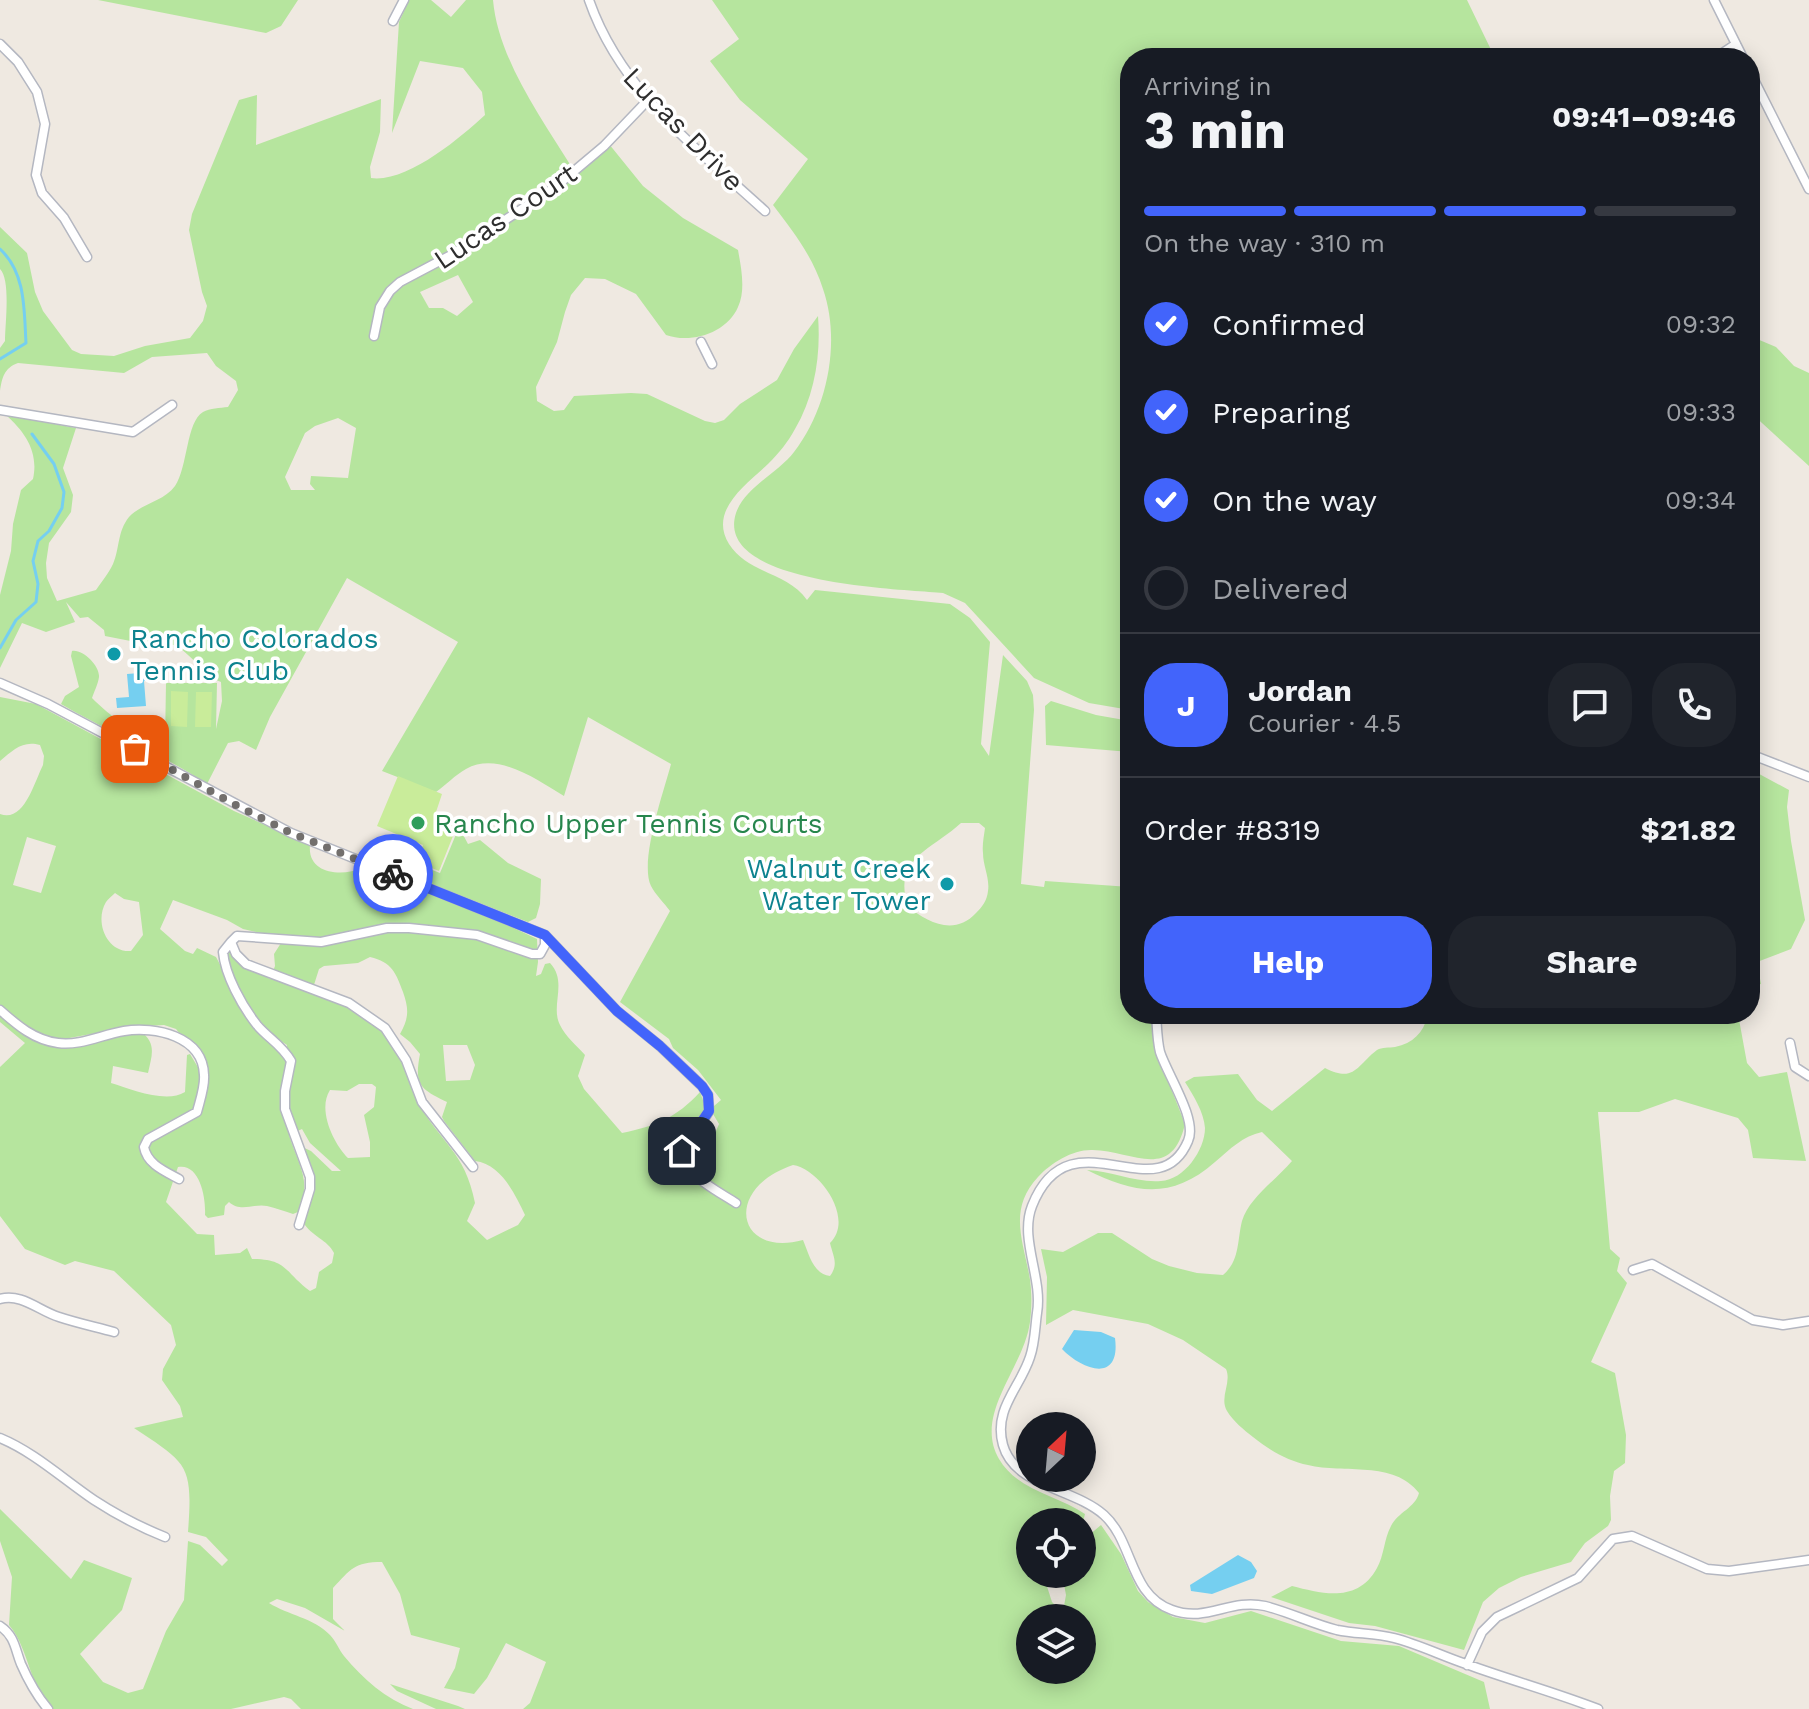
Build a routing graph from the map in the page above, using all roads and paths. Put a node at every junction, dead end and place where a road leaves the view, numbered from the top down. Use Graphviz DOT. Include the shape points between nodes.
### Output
graph roads {
  1 [pos="404,0"];
  2 [pos="589,0"];
  3 [pos="1714,0"];
  4 [pos="393,21"];
  5 [pos="0,44"];
  6 [pos="1736,44"];
  7 [pos="1730,48"];
  8 [pos="1738,48"];
  9 [pos="1760,92"];
  10 [pos="648,100"];
  11 [pos="1809,189"];
  12 [pos="765,211"];
  13 [pos="87,257"];
  14 [pos="374,336"];
  15 [pos="701,342"];
  16 [pos="712,364"];
  17 [pos="172,405"];
  18 [pos="0,410"];
  19 [pos="0,683"];
  20 [pos="1760,758"];
  21 [pos="1809,777"];
  22 [pos="545,935"];
  23 [pos="231,942"];
  24 [pos="0,1010"];
  25 [pos="1157,1024"];
  26 [pos="1790,1043"];
  27 [pos="1809,1076"];
  28 [pos="473,1167"];
  29 [pos="179,1179"];
  30 [pos="736,1203"];
  31 [pos="299,1225"];
  32 [pos="1633,1270"];
  33 [pos="0,1299"];
  34 [pos="1809,1321"];
  35 [pos="114,1332"];
  36 [pos="0,1438"];
  37 [pos="165,1537"];
  38 [pos="1809,1560"];
  39 [pos="0,1626"];
  40 [pos="1467,1665"];
  41 [pos="48,1709"];
  42 [pos="1598,1709"];
  1 -- 4 [label="street"];
  2 -- 10 [label="street, Lucas Drive" via="617,61"];
  3 -- 6 [label="street"];
  5 -- 13 [label="street" via="37,92 45,124 36,175 42,193"];
  6 -- 7 [label="street"];
  6 -- 8 [label="street"];
  9 -- 11 [label="street"];
  10 -- 12 [label="street, Lucas Drive"];
  10 -- 14 [label="street, Lucas Court" via="554,188 400,282 380,307"];
  15 -- 16 [label="street"];
  17 -- 18 [label="street" via="133,432"];
  19 -- 22 [label="street" via="291,833"];
  20 -- 21 [label="street"];
  22 -- 23 [label="street" via="540,954 477,935 409,928 321,942 245,935"];
  22 -- 30 [label="street" via="617,1011 702,1086 709,1111 682,1151 683,1162"];
  23 -- 28 [label="street" via="246,964 349,1003 385,1028 406,1060 422,1102"];
  23 -- 31 [label="street" via="223,952 224,965 258,1025 291,1061 285,1109 310,1177"];
  24 -- 29 [label="street" via="41,1040 57,1043 150,1029 187,1042 205,1074 197,1112 148,1139 144,1147 158,1167"];
  25 -- 40 [label="street" via="1160,1050 1189,1122 1190,1139 1173,1162 1153,1171 1085,1161 1053,1175 1039,1190 1030,1211 1029,1244 1039,1301 1030,1357 1002,1411 1004,1448 1032,1480 1090,1503 1113,1523 1143,1587 1162,1606 1200,1616 1245,1603 1265,1606 1336,1629 1394,1638"];
  26 -- 27 [label="street" via="1795,1067"];
  32 -- 34 [label="street" via="1652,1264 1753,1320 1783,1325"];
  33 -- 35 [label="street" via="27,1302 54,1316"];
  36 -- 37 [label="street" via="133,1524"];
  38 -- 40 [label="street" via="1707,1569 1632,1536 1613,1539 1578,1578 1497,1617 1482,1632"];
  39 -- 41 [label="street" via="15,1642 20,1663"];
  40 -- 42 [label="street"];
}
